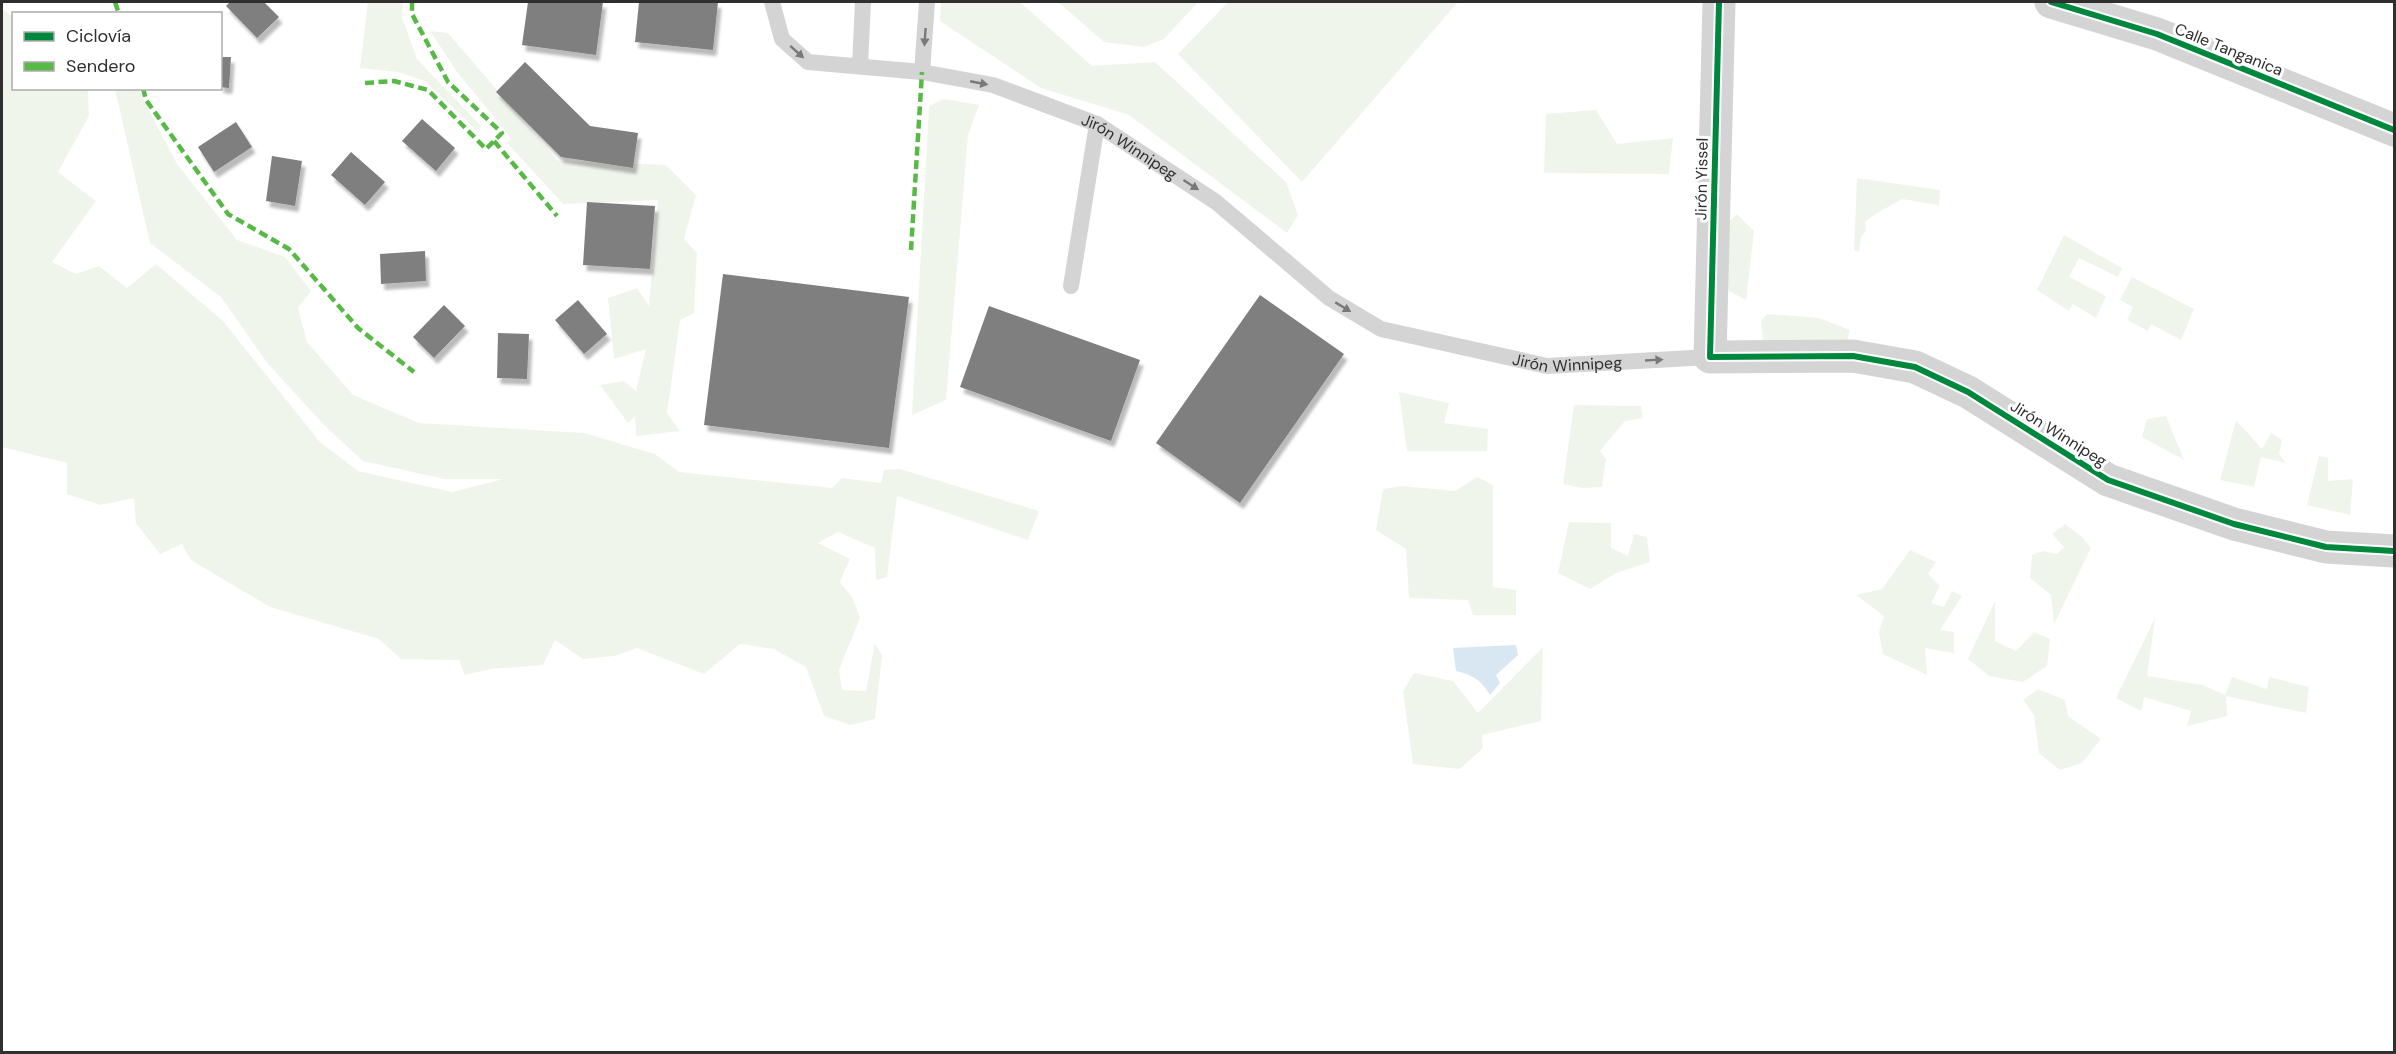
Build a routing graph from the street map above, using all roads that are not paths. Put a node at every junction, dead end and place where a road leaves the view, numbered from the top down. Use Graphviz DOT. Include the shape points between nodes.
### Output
graph roads {
  1 [pos="772,2"];
  2 [pos="863,2"];
  3 [pos="927,2"];
  4 [pos="1719,2"];
  5 [pos="2051,2"];
  6 [pos="860,65"];
  7 [pos="922,72"];
  8 [pos="1097,124"];
  9 [pos="2394,130"];
  10 [pos="1071,286"];
  11 [pos="1710,357"];
  12 [pos="2394,551"];
  1 -- 6 [label="lane, Jirón Winnipeg, one-way" via="782,39 808,62"];
  2 -- 6 [label="lane"];
  3 -- 7 [label="lane, one-way"];
  4 -- 11 [label="street, Jirón Yissel"];
  5 -- 9 [label="street, Calle Tanganica" via="2157,34"];
  6 -- 7 [label="lane, Jirón Winnipeg"];
  7 -- 8 [label="lane, Jirón Winnipeg, one-way" via="993,86"];
  8 -- 10 [label="lane"];
  8 -- 11 [label="lane, Jirón Winnipeg, one-way" via="1216,202 1329,298 1380,329 1547,366"];
  11 -- 12 [label="street, Jirón Winnipeg" via="1853,357 1915,367 1968,392 2108,480 2280,536 2326,547"];
}
